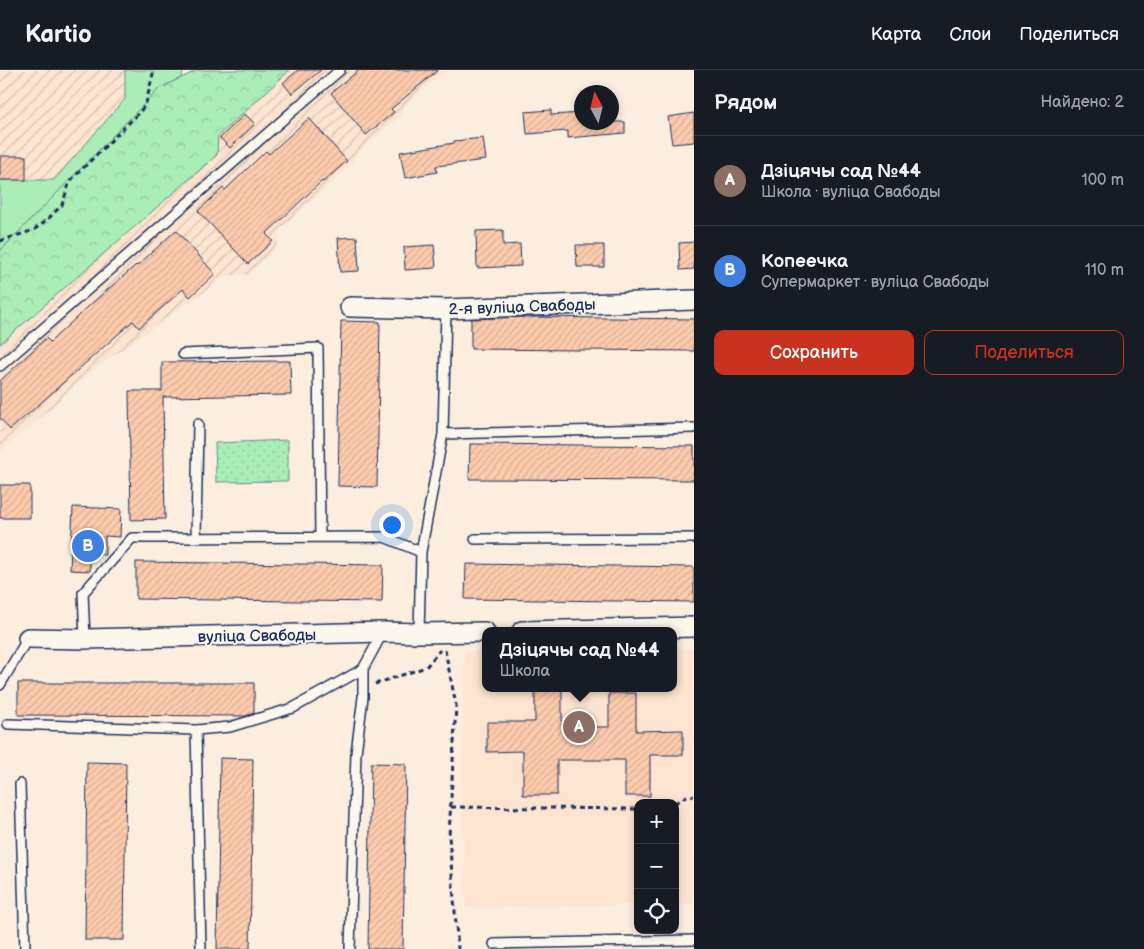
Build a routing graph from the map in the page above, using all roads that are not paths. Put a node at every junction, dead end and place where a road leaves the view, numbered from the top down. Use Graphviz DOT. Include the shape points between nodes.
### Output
graph roads {
  1 [pos="340,70"];
  2 [pos="694,300"];
  3 [pos="350,307"];
  4 [pos="446,309"];
  5 [pos="183,354"];
  6 [pos="0,366"];
  7 [pos="198,424"];
  8 [pos="694,428"];
  9 [pos="444,434"];
  10 [pos="320,537"];
  11 [pos="196,538"];
  12 [pos="694,538"];
  13 [pos="475,539"];
  14 [pos="421,552"];
  15 [pos="677,627"];
  16 [pos="694,627"];
  17 [pos="384,632"];
  18 [pos="482,632"];
  19 [pos="419,633"];
  20 [pos="28,638"];
  21 [pos="85,639"];
  22 [pos="363,669"];
  23 [pos="0,685"];
  24 [pos="8,724"];
  25 [pos="196,730"];
  26 [pos="20,784"];
  27 [pos="694,940"];
  28 [pos="494,944"];
  29 [pos="24,949"];
  30 [pos="201,949"];
  31 [pos="350,949"];
  1 -- 6 [label="lane"];
  2 -- 4 [label="street, 2-я вуліца Свабоды"];
  3 -- 4 [label="street, 2-я вуліца Свабоды"];
  4 -- 9 [label="lane"];
  5 -- 10 [label="lane" via="318,348"];
  7 -- 11 [label="lane"];
  8 -- 9 [label="lane"];
  9 -- 14 [label="lane"];
  10 -- 11 [label="lane"];
  10 -- 14 [label="lane" via="384,537"];
  11 -- 21 [label="lane" via="132,538 83,594"];
  12 -- 13 [label="lane"];
  14 -- 19 [label="lane"];
  15 -- 16 [label="street"];
  17 -- 19 [label="street, вуліца Свабоды"];
  17 -- 21 [label="street, вуліца Свабоды"];
  17 -- 22 [label="lane"];
  18 -- 19 [label="street, вуліца Свабоды"];
  20 -- 21 [label="street, вуліца Свабоды"];
  20 -- 23 [label="lane"];
  22 -- 25 [label="lane" via="293,708 230,727"];
  22 -- 31 [label="lane" via="356,753"];
  24 -- 25 [label="lane"];
  25 -- 30 [label="lane"];
  26 -- 29 [label="lane"];
  27 -- 28 [label="lane"];
}
